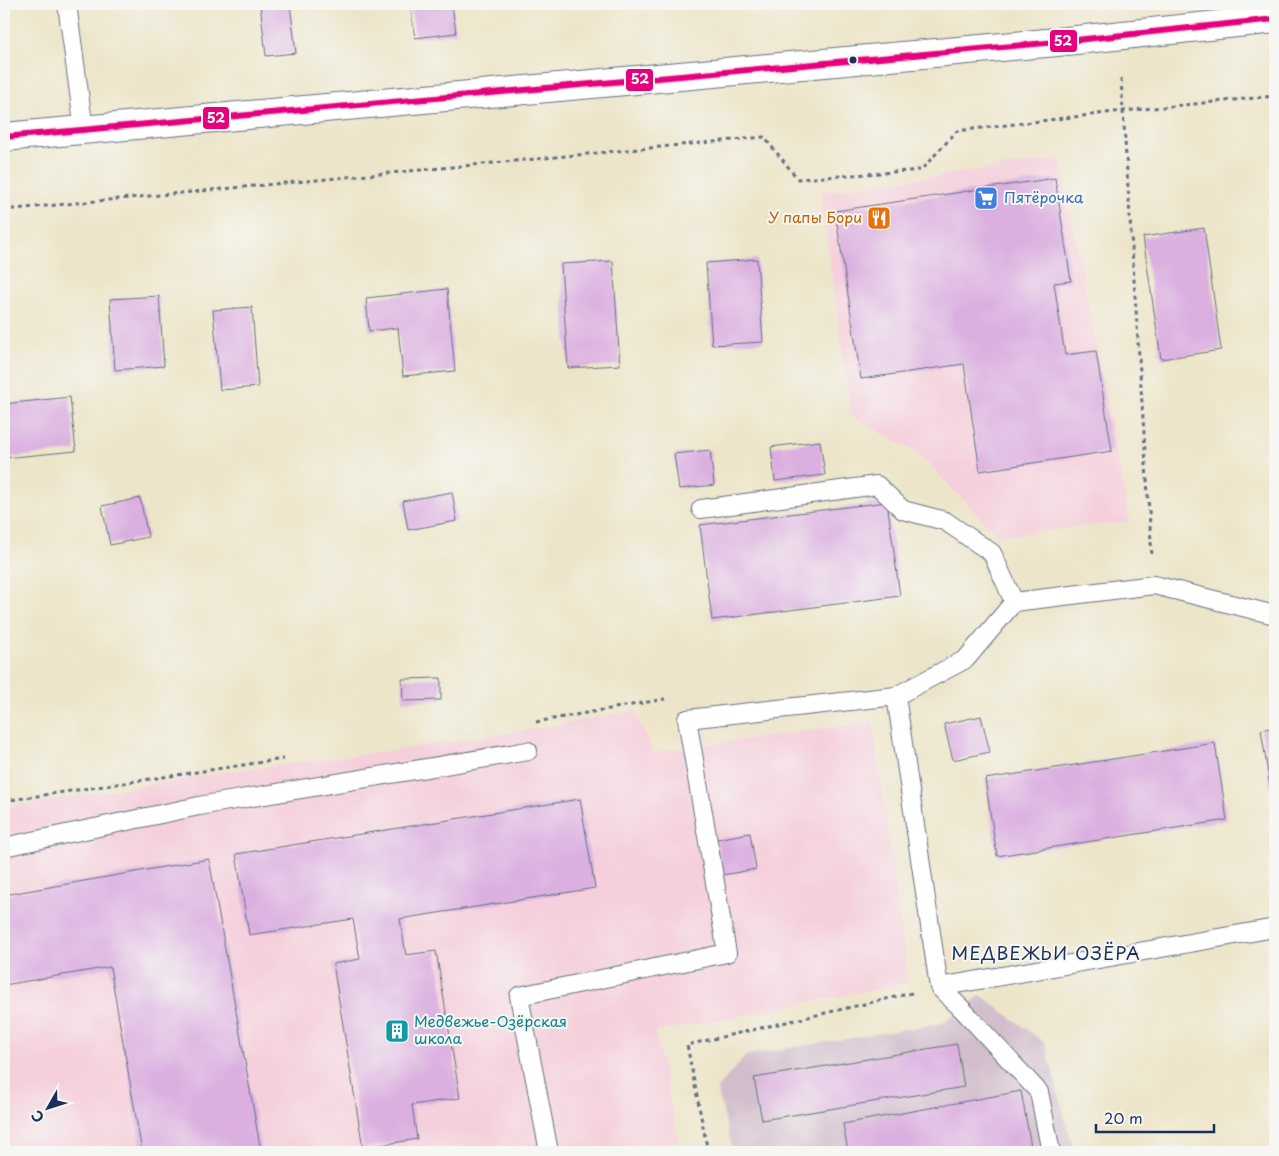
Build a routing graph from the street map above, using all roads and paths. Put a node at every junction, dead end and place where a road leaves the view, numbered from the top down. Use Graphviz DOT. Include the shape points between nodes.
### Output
graph roads {
  1 [pos="67,4"];
  2 [pos="1275,19"];
  3 [pos="1121,80"];
  4 [pos="1275,96"];
  5 [pos="1123,111"];
  6 [pos="84,130"];
  7 [pos="4,137"];
  8 [pos="4,210"];
  9 [pos="701,509"];
  10 [pos="1154,585"];
  11 [pos="1014,602"];
  12 [pos="1275,615"];
  13 [pos="896,696"];
  14 [pos="528,751"];
  15 [pos="4,847"];
  16 [pos="1275,928"];
  17 [pos="939,987"];
  18 [pos="549,1152"];
  19 [pos="708,1152"];
  20 [pos="1051,1152"];
  1 -- 6 [label="lane"];
  2 -- 6 [label="main road" via="1056,42"];
  3 -- 5 [label="path"];
  4 -- 5 [label="path"];
  5 -- 8 [label="path" via="957,131 921,170 798,178 764,137"];
  5 -- 10 [label="path"];
  6 -- 7 [label="main road"];
  9 -- 11 [label="lane" via="877,484 903,510 944,521 992,553"];
  10 -- 11 [label="lane"];
  10 -- 12 [label="lane"];
  11 -- 13 [label="lane" via="966,659"];
  13 -- 17 [label="lane"];
  13 -- 18 [label="lane" via="687,719 727,953 519,996"];
  14 -- 15 [label="lane" via="200,806"];
  16 -- 17 [label="lane"];
  17 -- 19 [label="path" via="687,1045"];
  17 -- 20 [label="lane" via="1039,1092"];
}
